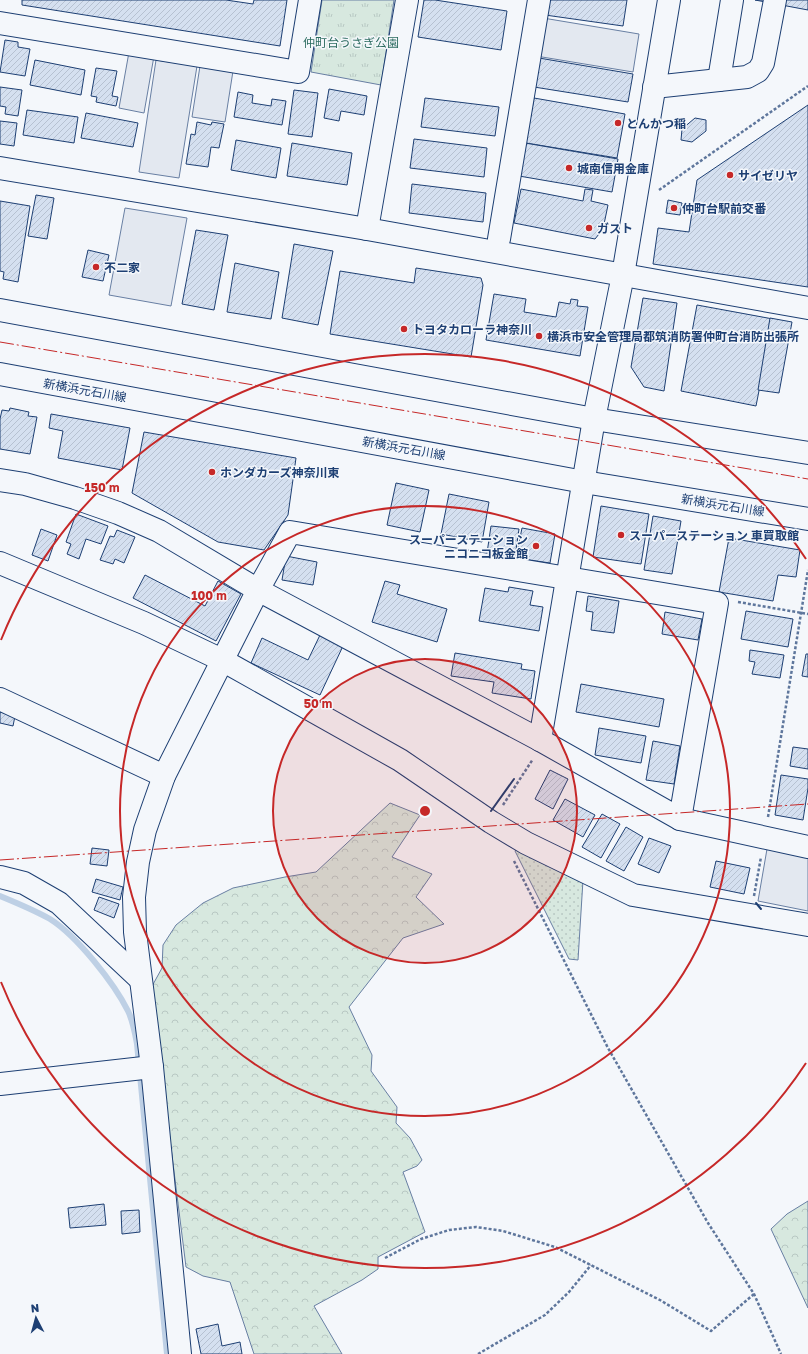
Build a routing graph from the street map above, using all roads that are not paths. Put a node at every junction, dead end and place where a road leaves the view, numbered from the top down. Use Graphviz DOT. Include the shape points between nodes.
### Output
graph roads {
  1 [pos="310,0"];
  2 [pos="407,0"];
  3 [pos="539,0"];
  4 [pos="669,0"];
  5 [pos="732,0"];
  6 [pos="775,0"];
  7 [pos="0,23"];
  8 [pos="719,80"];
  9 [pos="654,87"];
  10 [pos="0,168"];
  11 [pos="367,229"];
  12 [pos="499,239"];
  13 [pos="623,275"];
  14 [pos="808,308"];
  15 [pos="0,310"];
  16 [pos="0,374"];
  17 [pos="594,419"];
  18 [pos="808,453"];
  19 [pos="0,480"];
  20 [pos="584,482"];
  21 [pos="808,519"];
  22 [pos="0,563"];
  23 [pos="568,578"];
  24 [pos="258,590"];
  25 [pos="222,660"];
  26 [pos="0,699"];
  27 [pos="540,740"];
  28 [pos="164,776"];
  29 [pos="680,819"];
  30 [pos="808,847"];
  31 [pos="0,877"];
  32 [pos="808,925"];
  33 [pos="140,979"];
  34 [pos="142,1068"];
  35 [pos="0,1084"];
  36 [pos="180,1354"];
  1 -- 7 [label="street" via="298,72"];
  2 -- 11 [label="street"];
  3 -- 12 [label="street"];
  4 -- 9 [label="street"];
  5 -- 8 [label="street"];
  6 -- 8 [label="street" via="763,63 758,71 747,77"];
  8 -- 9 [label="street"];
  9 -- 13 [label="street"];
  10 -- 11 [label="street"];
  11 -- 13 [label="street"];
  13 -- 14 [label="street"];
  13 -- 17 [label="street"];
  15 -- 17 [label="street"];
  16 -- 20 [label="street, 新横浜元石川線"];
  17 -- 18 [label="street"];
  17 -- 20 [label="street"];
  19 -- 24 [label="street" via="24,484 118,512 159,531"];
  20 -- 21 [label="street, 新横浜元石川線"];
  20 -- 23 [label="street"];
  22 -- 25 [label="street" via="144,623"];
  23 -- 24 [label="street" via="290,532"];
  23 -- 27 [label="street"];
  23 -- 29 [label="street" via="717,603"];
  24 -- 25 [label="street"];
  24 -- 27 [label="street"];
  25 -- 28 [label="street"];
  25 -- 32 [label="street" via="400,760 526,843 633,895"];
  26 -- 28 [label="street"];
  27 -- 29 [label="street"];
  28 -- 33 [label="street" via="145,830 138,862 134,897"];
  29 -- 30 [label="street"];
  31 -- 33 [label="street" via="24,883 59,903"];
  33 -- 34 [label="street"];
  34 -- 35 [label="street"];
  34 -- 36 [label="street"];
}
